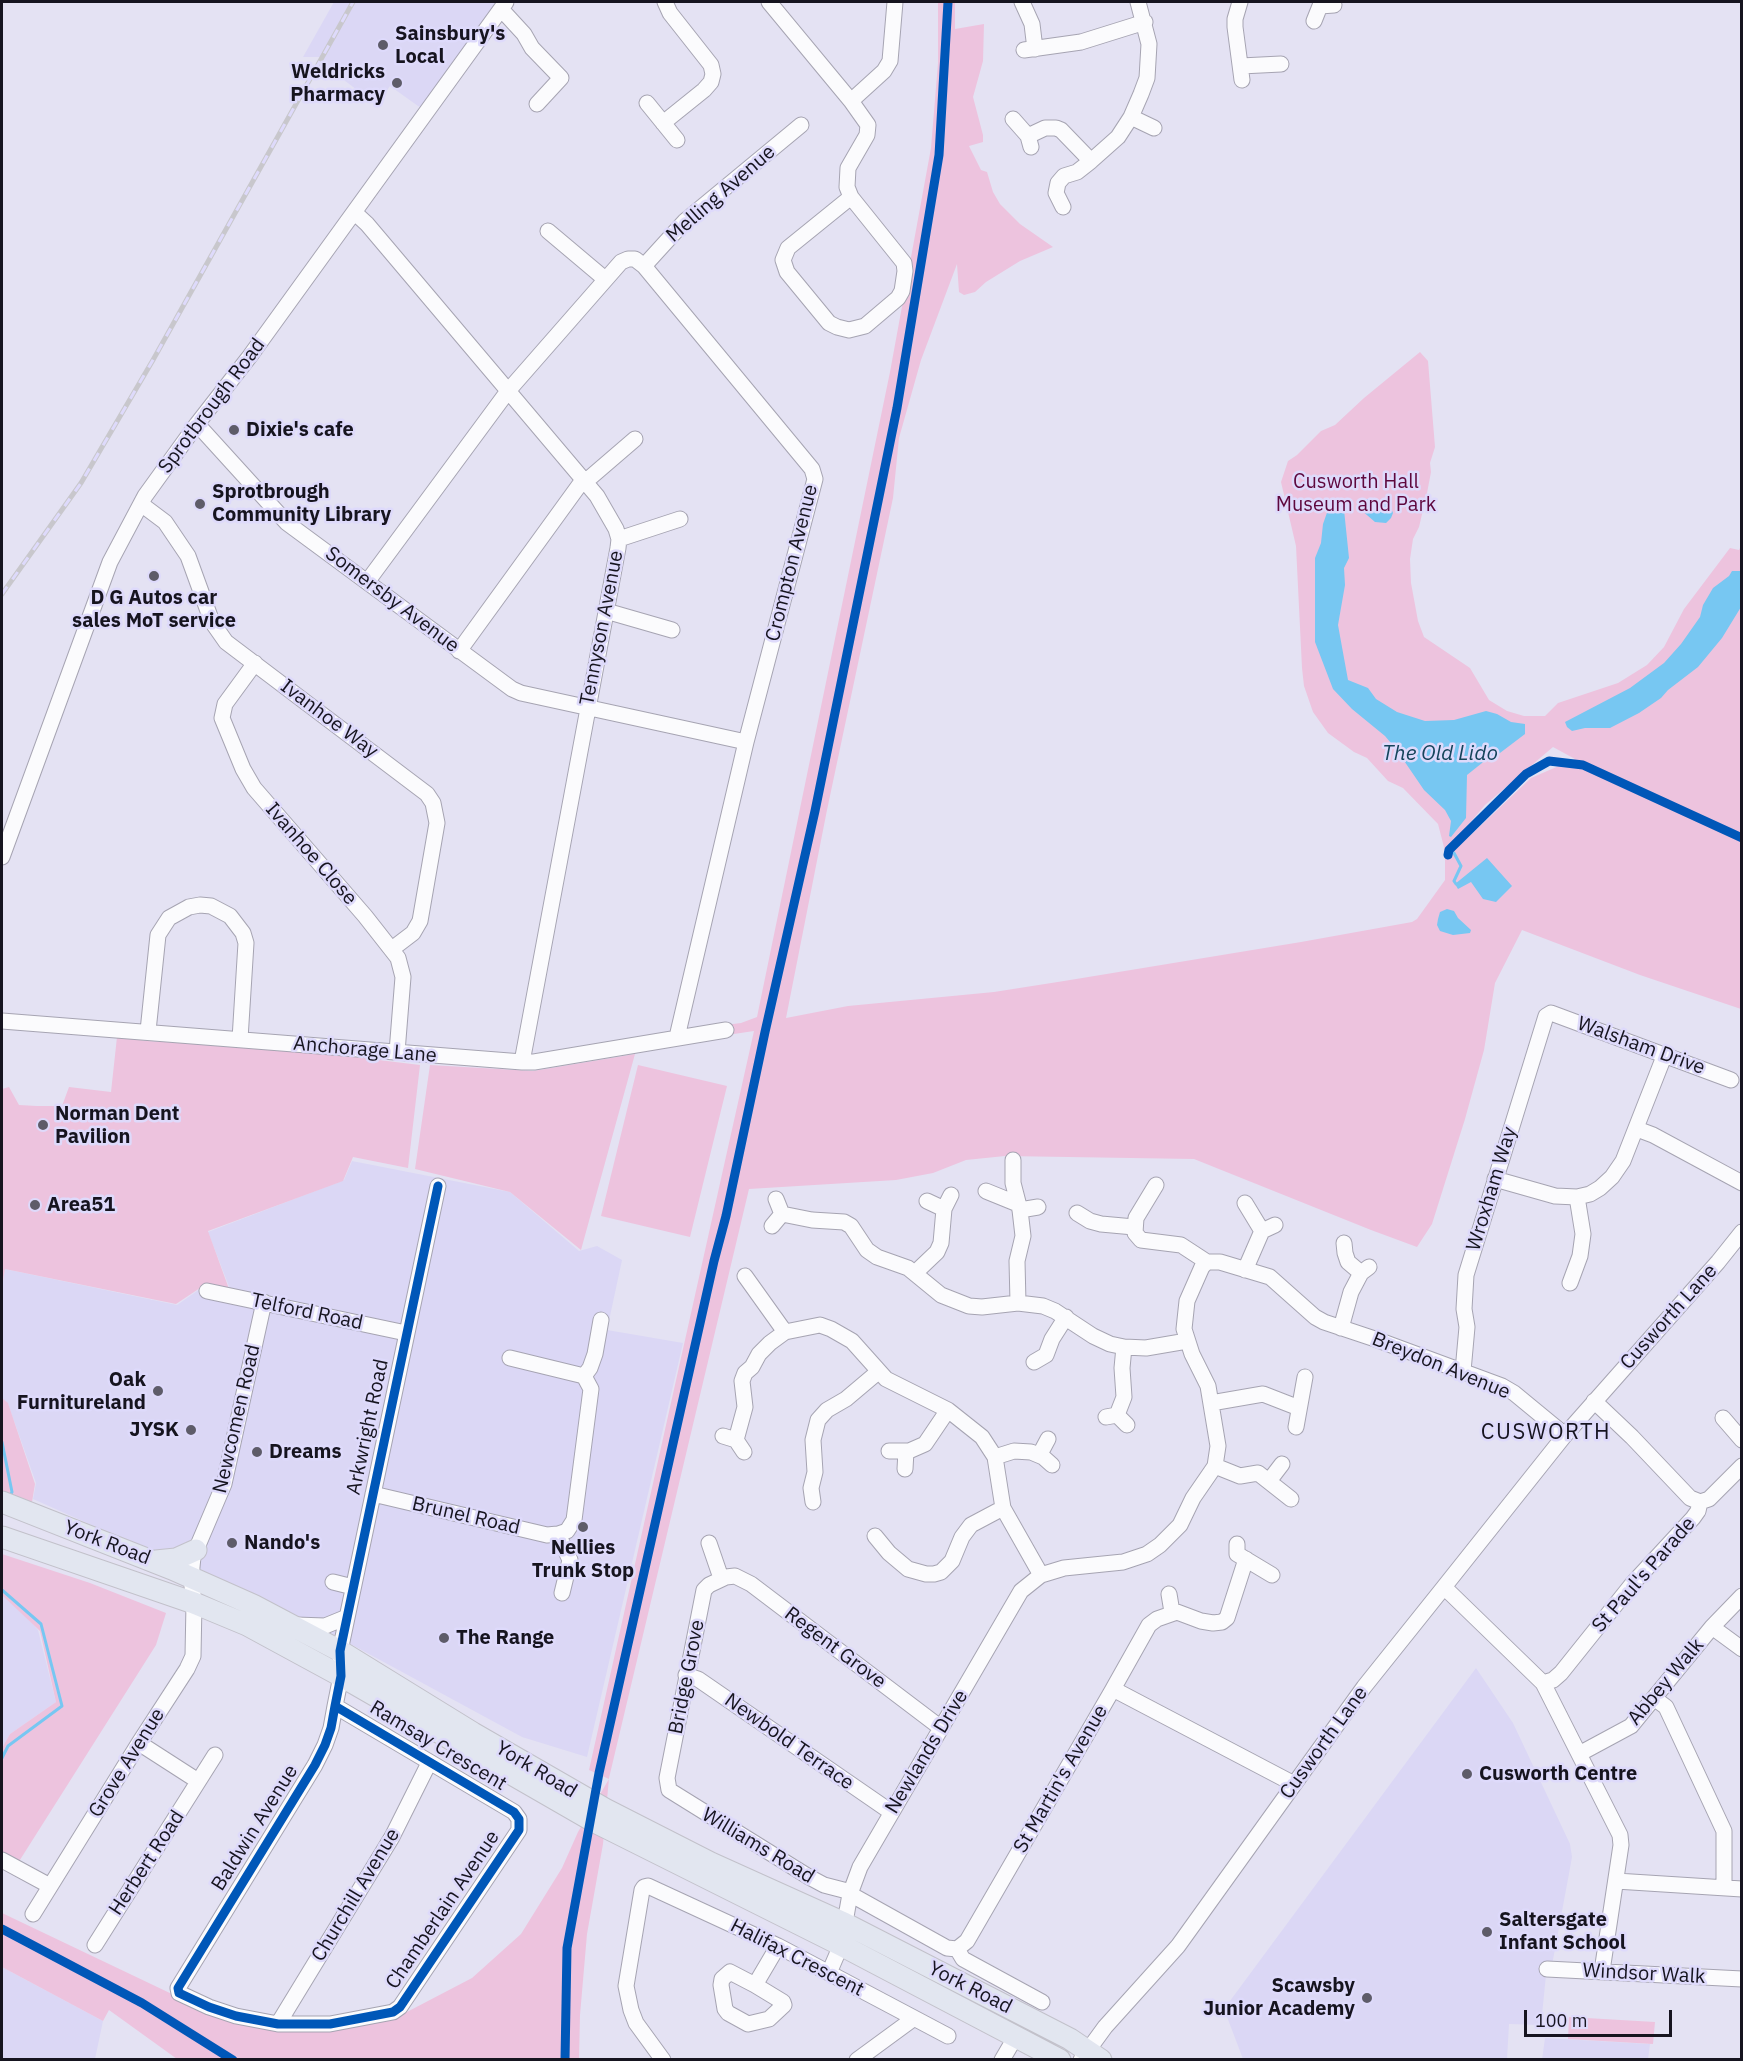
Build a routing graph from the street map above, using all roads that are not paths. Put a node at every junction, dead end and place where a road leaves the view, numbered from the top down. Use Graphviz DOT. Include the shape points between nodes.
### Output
graph roads {
  1 [pos="665,2"];
  2 [pos="771,2"];
  3 [pos="895,2"];
  4 [pos="1022,2"];
  5 [pos="1138,2"];
  6 [pos="1240,2"];
  7 [pos="1324,4"];
  8 [pos="503,5"];
  9 [pos="1314,21"];
  10 [pos="1145,22"];
  11 [pos="1281,64"];
  12 [pos="851,101"];
  13 [pos="647,103"];
  14 [pos="537,104"];
  15 [pos="1131,117"];
  16 [pos="1013,119"];
  17 [pos="663,123"];
  18 [pos="801,125"];
  19 [pos="1154,128"];
  20 [pos="677,140"];
  21 [pos="1091,161"];
  22 [pos="850,197"];
  23 [pos="1063,207"];
  24 [pos="354,212"];
  25 [pos="548,231"];
  26 [pos="644,266"];
  27 [pos="605,279"];
  28 [pos="508,391"];
  29 [pos="197,424"];
  30 [pos="635,440"];
  31 [pos="584,481"];
  32 [pos="141,504"];
  33 [pos="680,519"];
  34 [pos="619,539"];
  35 [pos="367,582"];
  36 [pos="606,611"];
  37 [pos="672,630"];
  38 [pos="459,651"];
  39 [pos="255,663"];
  40 [pos="588,708"];
  41 [pos="746,742"];
  42 [pos="2,857"];
  43 [pos="392,949"];
  44 [pos="1551,1013"];
  45 [pos="2,1020"];
  46 [pos="726,1030"];
  47 [pos="148,1031"];
  48 [pos="677,1037"];
  49 [pos="240,1039"];
  50 [pos="397,1052"];
  51 [pos="1665,1054"];
  52 [pos="522,1062"];
  53 [pos="1731,1080"];
  54 [pos="1637,1129"];
  55 [pos="1013,1160"];
  56 [pos="1495,1179"];
  57 [pos="1742,1183"];
  58 [pos="1156,1185"];
  59 [pos="438,1186"];
  60 [pos="986,1191"];
  61 [pos="1577,1197"];
  62 [pos="927,1201"];
  63 [pos="1245,1203"];
  64 [pos="1019,1207"];
  65 [pos="1038,1207"];
  66 [pos="1077,1213"];
  67 [pos="772,1226"];
  68 [pos="1134,1227"];
  69 [pos="1742,1232"];
  70 [pos="1344,1243"];
  71 [pos="1207,1262"];
  72 [pos="1245,1270"];
  73 [pos="916,1272"];
  74 [pos="745,1276"];
  75 [pos="1570,1285"];
  76 [pos="207,1291"];
  77 [pos="264,1302"];
  78 [pos="1018,1303"];
  79 [pos="1066,1317"];
  80 [pos="601,1320"];
  81 [pos="1341,1328"];
  82 [pos="785,1332"];
  83 [pos="406,1333"];
  84 [pos="1187,1341"];
  85 [pos="1124,1347"];
  86 [pos="510,1358"];
  87 [pos="1032,1365"];
  88 [pos="1463,1371"];
  89 [pos="878,1372"];
  90 [pos="584,1376"];
  91 [pos="1305,1377"];
  92 [pos="1594,1401"];
  93 [pos="1211,1403"];
  94 [pos="1299,1408"];
  95 [pos="948,1410"];
  96 [pos="1723,1418"];
  97 [pos="1117,1419"];
  98 [pos="1296,1427"];
  99 [pos="1565,1435"];
  100 [pos="1048,1439"];
  101 [pos="1742,1440"];
  102 [pos="734,1442"];
  103 [pos="890,1451"];
  104 [pos="906,1451"];
  105 [pos="1040,1454"];
  106 [pos="995,1457"];
  107 [pos="1282,1464"];
  108 [pos="1052,1466"];
  109 [pos="1215,1466"];
  110 [pos="1742,1466"];
  111 [pos="905,1469"];
  112 [pos="1269,1481"];
  113 [pos="794,1485"];
  114 [pos="373,1494"];
  115 [pos="1291,1499"];
  116 [pos="2,1502"];
  117 [pos="1701,1502"];
  118 [pos="1003,1508"];
  119 [pos="558,1534"];
  120 [pos="875,1536"];
  121 [pos="2,1537"];
  122 [pos="709,1543"];
  123 [pos="1237,1544"];
  124 [pos="196,1550"];
  125 [pos="1246,1559"];
  126 [pos="152,1561"];
  127 [pos="1041,1575"];
  128 [pos="1272,1575"];
  129 [pos="191,1577"];
  130 [pos="724,1577"];
  131 [pos="333,1581"];
  132 [pos="353,1587"];
  133 [pos="1444,1587"];
  134 [pos="561,1593"];
  135 [pos="1169,1594"];
  136 [pos="1742,1596"];
  137 [pos="194,1603"];
  138 [pos="1172,1612"];
  139 [pos="347,1617"];
  140 [pos="290,1624"];
  141 [pos="1712,1627"];
  142 [pos="1742,1649"];
  143 [pos="339,1650"];
  144 [pos="686,1675"];
  145 [pos="341,1676"];
  146 [pos="1543,1683"];
  147 [pos="1113,1689"];
  148 [pos="1654,1698"];
  149 [pos="335,1706"];
  150 [pos="940,1728"];
  151 [pos="138,1743"];
  152 [pos="1579,1754"];
  153 [pos="215,1755"];
  154 [pos="429,1763"];
  155 [pos="198,1781"];
  156 [pos="1294,1784"];
  157 [pos="669,1790"];
  158 [pos="582,1806"];
  159 [pos="891,1812"];
  160 [pos="604,1817"];
  161 [pos="519,1819"];
  162 [pos="2,1860"];
  163 [pos="1616,1881"];
  164 [pos="51,1886"];
  165 [pos="1724,1888"];
  166 [pos="1742,1889"];
  167 [pos="850,1893"];
  168 [pos="33,1914"];
  169 [pos="844,1923"];
  170 [pos="841,1944"];
  171 [pos="95,1945"];
  172 [pos="778,1946"];
  173 [pos="957,1949"];
  174 [pos="1547,1969"];
  175 [pos="1602,1971"];
  176 [pos="829,1973"];
  177 [pos="1742,1979"];
  178 [pos="755,1985"];
  179 [pos="177,1991"];
  180 [pos="1042,2002"];
  181 [pos="1026,2017"];
  182 [pos="912,2019"];
  183 [pos="278,2024"];
  184 [pos="948,2036"];
  185 [pos="1016,2036"];
  186 [pos="1089,2057"];
  187 [pos="663,2060"];
  188 [pos="857,2060"];
  189 [pos="1002,2060"];
  190 [pos="1060,2060"];
  1 -- 17 [label="street" via="711,65 713,74 704,90"];
  2 -- 12 [label="street"];
  3 -- 12 [label="street" via="890,62"];
  4 -- 10 [label="street" via="1032,24 1029,50 1081,42"];
  5 -- 10 [label="street"];
  6 -- 11 [label="street" via="1235,27 1241,73"];
  7 -- 9 [label="street"];
  8 -- 14 [label="street" via="532,48 561,78"];
  8 -- 24 [label="street, Sprotbrough Road"];
  10 -- 15 [label="street" via="1148,69"];
  12 -- 22 [label="street" via="868,129 846,174"];
  13 -- 17 [label="street"];
  15 -- 19 [label="street"];
  15 -- 21 [label="street" via="1118,137"];
  16 -- 21 [label="street" via="1029,142 1045,129 1061,130"];
  17 -- 20 [label="street"];
  18 -- 26 [label="street, Melling Avenue" via="685,221"];
  21 -- 23 [label="street" via="1058,183 1056,193"];
  22 -- 22 [label="street" via="788,248 783,260 787,272 829,323 849,330 865,326 898,298 905,271 892,248"];
  24 -- 28 [label="street, Tennyson Avenue"];
  24 -- 29 [label="street, Sprotbrough Road"];
  25 -- 27 [label="street"];
  26 -- 27 [label="street" via="628,259"];
  26 -- 41 [label="street, Crompton Avenue" via="815,474"];
  27 -- 28 [label="street"];
  28 -- 31 [label="street, Tennyson Avenue"];
  28 -- 35 [label="street"];
  29 -- 32 [label="street, Sprotbrough Road"];
  29 -- 35 [label="street, Somersby Avenue" via="287,523"];
  30 -- 31 [label="street"];
  31 -- 34 [label="street, Tennyson Avenue" via="605,507"];
  31 -- 38 [label="street"];
  32 -- 39 [label="street, Ivanhoe Way" via="165,522 188,556 218,632"];
  32 -- 42 [label="street, Sprotbrough Road" via="111,562"];
  33 -- 34 [label="street"];
  34 -- 36 [label="street, Tennyson Avenue"];
  35 -- 38 [label="street, Somersby Avenue"];
  36 -- 37 [label="street"];
  36 -- 40 [label="street, Tennyson Avenue"];
  38 -- 40 [label="street, Somersby Avenue" via="521,693"];
  39 -- 43 [label="street, Ivanhoe Close" via="225,704 222,718 243,769 254,788"];
  39 -- 43 [label="street, Ivanhoe Way" via="427,794 433,803 437,823 420,921 413,933"];
  40 -- 41 [label="street, Somersby Avenue"];
  40 -- 52 [label="street, Tennyson Avenue"];
  41 -- 48 [label="street, Crompton Avenue"];
  43 -- 50 [label="street, Ivanhoe Close" via="403,977"];
  44 -- 51 [label="street, Walsham Drive"];
  44 -- 56 [label="street, Wroxham Way" via="1546,1016"];
  45 -- 47 [label="street, Anchorage Lane"];
  46 -- 48 [label="street, Anchorage Lane"];
  47 -- 49 [label="street, Anchorage Lane"];
  47 -- 49 [label="street" via="158,935 169,918 200,905 230,916 246,943"];
  48 -- 52 [label="street, Anchorage Lane"];
  49 -- 50 [label="street, Anchorage Lane"];
  50 -- 52 [label="street, Anchorage Lane"];
  51 -- 53 [label="street, Walsham Drive"];
  51 -- 54 [label="street"];
  54 -- 57 [label="street"];
  54 -- 61 [label="street" via="1612,1177 1590,1194"];
  55 -- 64 [label="street"];
  56 -- 61 [label="street" via="1556,1196"];
  56 -- 88 [label="street, Wroxham Way" via="1466,1275"];
  58 -- 68 [label="street"];
  59 -- 83 [label="street, Arkwright Road"];
  60 -- 64 [label="street"];
  61 -- 75 [label="street" via="1583,1234"];
  62 -- 73 [label="street" via="948,1202 937,1252"];
  63 -- 72 [label="street" via="1269,1228"];
  64 -- 65 [label="street"];
  64 -- 78 [label="street" via="1023,1236 1017,1261"];
  66 -- 68 [label="street" via="1101,1224"];
  67 -- 73 [label="street" via="779,1206 812,1220 844,1222 877,1257"];
  68 -- 71 [label="street" via="1136,1236 1142,1240 1181,1245"];
  69 -- 92 [label="street, Cusworth Lane"];
  70 -- 81 [label="street" via="1348,1262 1365,1270 1350,1293"];
  71 -- 72 [label="street, Breydon Avenue"];
  71 -- 84 [label="street" via="1187,1301"];
  72 -- 81 [label="street, Breydon Avenue" via="1270,1277 1315,1317"];
  73 -- 78 [label="street" via="941,1295 969,1306"];
  74 -- 82 [label="street" via="764,1288"];
  76 -- 77 [label="street, Telford Road"];
  77 -- 83 [label="street, Telford Road"];
  77 -- 124 [label="street, Newcomen Road" via="224,1484"];
  78 -- 79 [label="street" via="1043,1306"];
  79 -- 85 [label="street" via="1093,1336"];
  79 -- 87 [label="street" via="1046,1355"];
  80 -- 90 [label="street" via="595,1354"];
  81 -- 88 [label="street, Breydon Avenue"];
  82 -- 89 [label="street" via="820,1325 831,1329 852,1341"];
  82 -- 102 [label="street" via="770,1343 745,1373 745,1407"];
  83 -- 114 [label="street, Arkwright Road"];
  84 -- 85 [label="street" via="1146,1348"];
  84 -- 93 [label="street" via="1208,1386"];
  85 -- 97 [label="street" via="1125,1390"];
  86 -- 90 [label="street"];
  88 -- 99 [label="street, Breydon Avenue" via="1514,1393"];
  89 -- 95 [label="street" via="895,1385"];
  89 -- 113 [label="street" via="818,1420 813,1440 812,1495"];
  90 -- 119 [label="street" via="591,1389 591,1400 574,1520 567,1531"];
  91 -- 94 [label="street"];
  92 -- 99 [label="street, Cusworth Lane"];
  92 -- 117 [label="street" via="1690,1498"];
  93 -- 94 [label="street" via="1263,1394"];
  93 -- 109 [label="street" via="1218,1446"];
  94 -- 98 [label="street"];
  95 -- 104 [label="street" via="925,1444"];
  95 -- 106 [label="street" via="973,1427"];
  96 -- 101 [label="street"];
  99 -- 133 [label="street, Cusworth Lane"];
  100 -- 105 [label="street"];
  103 -- 104 [label="street"];
  104 -- 111 [label="street"];
  105 -- 106 [label="street" via="1014,1451"];
  105 -- 108 [label="street"];
  106 -- 118 [label="street"];
  107 -- 112 [label="street"];
  109 -- 112 [label="street" via="1240,1476 1258,1473"];
  109 -- 127 [label="street" via="1180,1525 1147,1554"];
  110 -- 117 [label="street, St Paul's Parade" via="1709,1499"];
  112 -- 115 [label="street"];
  114 -- 119 [label="street, Brunel Road" via="547,1535"];
  114 -- 132 [label="street, Arkwright Road"];
  116 -- 126 [label="highway, York Road"];
  117 -- 146 [label="street, St Paul's Parade" via="1693,1518 1633,1583 1561,1673"];
  118 -- 120 [label="street" via="971,1526 935,1582 926,1574 908,1569"];
  118 -- 127 [label="street"];
  119 -- 134 [label="street" via="570,1560"];
  121 -- 137 [label="highway, York Road"];
  122 -- 130 [label="street"];
  123 -- 125 [label="street" via="1237,1554"];
  124 -- 126 [label="highway" via="176,1559"];
  124 -- 129 [label="street, Newcomen Road"];
  125 -- 128 [label="street"];
  125 -- 138 [label="street" via="1229,1613 1222,1622 1207,1623"];
  126 -- 129 [label="highway, York Road"];
  127 -- 150 [label="street, Newlands Drive" via="1021,1591"];
  129 -- 137 [label="street, Newcomen Road"];
  129 -- 140 [label="highway, York Road"];
  130 -- 144 [label="street, Bridge Grove" via="704,1590"];
  130 -- 150 [label="street, Regent Grove" via="735,1576 751,1584"];
  131 -- 132 [label="street"];
  132 -- 139 [label="street, Arkwright Road"];
  133 -- 146 [label="street"];
  133 -- 156 [label="street, Cusworth Lane" via="1364,1687"];
  135 -- 138 [label="street"];
  136 -- 141 [label="street, Abbey Walk"];
  137 -- 145 [label="highway, York Road" via="247,1625"];
  137 -- 151 [label="street, Grove Avenue" via="193,1656"];
  138 -- 147 [label="street" via="1149,1625"];
  139 -- 140 [label="street" via="325,1626"];
  139 -- 143 [label="street, Arkwright Road"];
  140 -- 143 [label="highway, York Road"];
  141 -- 142 [label="street"];
  141 -- 148 [label="street, Abbey Walk"];
  143 -- 145 [label="street, Arkwright Road"];
  143 -- 158 [label="highway, York Road"];
  144 -- 157 [label="street, Bridge Grove" via="667,1778"];
  144 -- 159 [label="street, Newbold Terrace" via="698,1679"];
  145 -- 149 [label="street, Baldwin Avenue"];
  145 -- 158 [label="highway, York Road"];
  146 -- 152 [label="street"];
  147 -- 156 [label="street, St Martin's Avenue"];
  147 -- 173 [label="street, St Martin's Avenue" via="967,1941"];
  148 -- 152 [label="street, Abbey Walk" via="1631,1726"];
  148 -- 165 [label="street" via="1666,1707 1724,1831"];
  149 -- 154 [label="street, Ramsay Crescent"];
  149 -- 179 [label="street, Baldwin Avenue" via="325,1745 315,1765"];
  150 -- 159 [label="street, Newlands Drive"];
  151 -- 155 [label="street"];
  151 -- 164 [label="street, Grove Avenue"];
  152 -- 163 [label="street" via="1620,1835"];
  153 -- 155 [label="street, Herbert Road"];
  154 -- 161 [label="street, Ramsay Crescent" via="514,1812"];
  154 -- 183 [label="street, Churchill Avenue" via="392,1837"];
  155 -- 171 [label="street, Herbert Road"];
  156 -- 186 [label="street, Cusworth Lane" via="1178,1946 1105,2027"];
  157 -- 167 [label="street, Williams Road" via="809,1877"];
  158 -- 160 [label="highway, York Road"];
  159 -- 167 [label="street, Newlands Drive"];
  160 -- 169 [label="highway, York Road"];
  160 -- 170 [label="highway, York Road"];
  161 -- 183 [label="street, Chamberlain Avenue" via="519,1830 400,2007 384,2015 330,2024"];
  162 -- 164 [label="street"];
  163 -- 165 [label="street"];
  163 -- 175 [label="street"];
  164 -- 168 [label="street, Grove Avenue"];
  165 -- 166 [label="street"];
  167 -- 169 [label="street, Newlands Drive"];
  167 -- 173 [label="street, Williams Road" via="947,1948"];
  169 -- 170 [label="street, Newlands Drive"];
  169 -- 181 [label="highway, York Road"];
  170 -- 176 [label="street, Newlands Drive"];
  170 -- 185 [label="highway, York Road"];
  172 -- 176 [label="street, Halifax Crescent"];
  172 -- 178 [label="street"];
  172 -- 187 [label="street, Halifax Crescent" via="644,1887 626,1986 636,2023"];
  173 -- 180 [label="street, Williams Road" via="963,1959"];
  174 -- 175 [label="street, Windsor Walk"];
  175 -- 177 [label="street, Windsor Walk"];
  176 -- 182 [label="street, Halifax Crescent"];
  179 -- 183 [label="street, Chamberlain Avenue" via="236,2016"];
  181 -- 185 [label="highway"];
  181 -- 186 [label="highway, York Road" via="1070,2039"];
  182 -- 184 [label="street, Halifax Crescent"];
  182 -- 188 [label="street"];
  185 -- 189 [label="street"];
  185 -- 190 [label="highway, York Road"];
}
